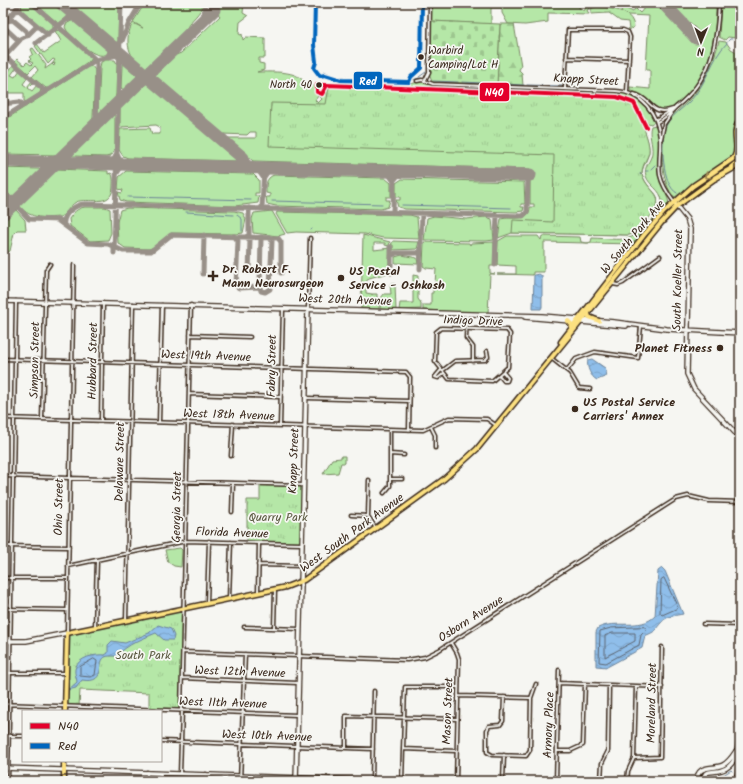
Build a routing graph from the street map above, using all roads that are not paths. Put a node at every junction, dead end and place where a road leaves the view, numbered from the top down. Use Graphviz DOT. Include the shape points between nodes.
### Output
graph roads {
  1 [pos="430,3"];
  2 [pos="718,3"];
  3 [pos="566,58"];
  4 [pos="629,60"];
  5 [pos="425,80"];
  6 [pos="417,81"];
  7 [pos="565,88"];
  8 [pos="627,92"];
  9 [pos="632,94"];
  10 [pos="675,109"];
  11 [pos="657,121"];
  12 [pos="739,122"];
  13 [pos="660,142"];
  14 [pos="740,150"];
  15 [pos="738,157"];
  16 [pos="740,164"];
  17 [pos="715,178"];
  18 [pos="676,204"];
  19 [pos="310,238"];
  20 [pos="660,256"];
  21 [pos="50,264"];
  22 [pos="74,265"];
  23 [pos="612,283"];
  24 [pos="602,292"];
  25 [pos="3,301"];
  26 [pos="16,301"];
  27 [pos="45,302"];
  28 [pos="74,302"];
  29 [pos="104,303"];
  30 [pos="133,304"];
  31 [pos="162,304"];
  32 [pos="191,305"];
  33 [pos="283,308"];
  34 [pos="308,308"];
  35 [pos="588,313"];
  36 [pos="467,314"];
  37 [pos="518,316"];
  38 [pos="580,320"];
  39 [pos="568,321"];
  40 [pos="599,321"];
  41 [pos="636,325"];
  42 [pos="641,326"];
  43 [pos="466,328"];
  44 [pos="571,329"];
  45 [pos="688,331"];
  46 [pos="740,333"];
  47 [pos="190,335"];
  48 [pos="250,337"];
  49 [pos="558,349"];
  50 [pos="487,351"];
  51 [pos="550,358"];
  52 [pos="3,359"];
  53 [pos="15,359"];
  54 [pos="44,360"];
  55 [pos="473,360"];
  56 [pos="73,361"];
  57 [pos="102,362"];
  58 [pos="131,363"];
  59 [pos="160,364"];
  60 [pos="190,364"];
  61 [pos="281,367"];
  62 [pos="307,368"];
  63 [pos="567,370"];
  64 [pos="442,372"];
  65 [pos="503,372"];
  66 [pos="499,375"];
  67 [pos="590,389"];
  68 [pos="189,394"];
  69 [pos="280,397"];
  70 [pos="306,398"];
  71 [pos="409,401"];
  72 [pos="3,418"];
  73 [pos="14,418"];
  74 [pos="42,419"];
  75 [pos="72,419"];
  76 [pos="101,420"];
  77 [pos="130,421"];
  78 [pos="159,422"];
  79 [pos="188,423"];
  80 [pos="233,424"];
  81 [pos="280,426"];
  82 [pos="497,426"];
  83 [pos="305,427"];
  84 [pos="432,428"];
  85 [pos="390,430"];
  86 [pos="409,430"];
  87 [pos="740,438"];
  88 [pos="435,448"];
  89 [pos="390,454"];
  90 [pos="404,455"];
  91 [pos="231,456"];
  92 [pos="3,476"];
  93 [pos="13,477"];
  94 [pos="70,478"];
  95 [pos="390,479"];
  96 [pos="402,479"];
  97 [pos="129,480"];
  98 [pos="369,480"];
  99 [pos="187,482"];
  100 [pos="233,483"];
  101 [pos="304,485"];
  102 [pos="384,493"];
  103 [pos="740,502"];
  104 [pos="232,512"];
  105 [pos="351,516"];
  106 [pos="368,516"];
  107 [pos="376,528"];
  108 [pos="186,541"];
  109 [pos="209,541"];
  110 [pos="231,542"];
  111 [pos="259,543"];
  112 [pos="302,544"];
  113 [pos="3,546"];
  114 [pos="12,546"];
  115 [pos="69,547"];
  116 [pos="127,553"];
  117 [pos="97,560"];
  118 [pos="258,565"];
  119 [pos="68,566"];
  120 [pos="302,566"];
  121 [pos="3,578"];
  122 [pos="11,578"];
  123 [pos="68,578"];
  124 [pos="301,582"];
  125 [pos="275,589"];
  126 [pos="258,592"];
  127 [pos="229,598"];
  128 [pos="207,603"];
  129 [pos="184,608"];
  130 [pos="3,610"];
  131 [pos="11,610"];
  132 [pos="67,610"];
  133 [pos="126,621"];
  134 [pos="703,624"];
  135 [pos="740,625"];
  136 [pos="95,627"];
  137 [pos="244,627"];
  138 [pos="274,628"];
  139 [pos="300,629"];
  140 [pos="67,633"];
  141 [pos="3,641"];
  142 [pos="10,641"];
  143 [pos="451,643"];
  144 [pos="662,647"];
  145 [pos="183,652"];
  146 [pos="245,654"];
  147 [pos="299,656"];
  148 [pos="559,670"];
  149 [pos="3,673"];
  150 [pos="10,673"];
  151 [pos="66,674"];
  152 [pos="182,678"];
  153 [pos="243,681"];
  154 [pos="299,683"];
  155 [pos="559,683"];
  156 [pos="536,684"];
  157 [pos="585,684"];
  158 [pos="610,685"];
  159 [pos="636,686"];
  160 [pos="662,687"];
  161 [pos="458,688"];
  162 [pos="374,691"];
  163 [pos="458,696"];
  164 [pos="504,697"];
  165 [pos="531,698"];
  166 [pos="3,704"];
  167 [pos="9,704"];
  168 [pos="65,706"];
  169 [pos="65,710"];
  170 [pos="181,710"];
  171 [pos="243,713"];
  172 [pos="298,715"];
  173 [pos="373,717"];
  174 [pos="404,718"];
  175 [pos="457,719"];
  176 [pos="3,736"];
  177 [pos="8,736"];
  178 [pos="22,736"];
  179 [pos="740,737"];
  180 [pos="162,741"];
  181 [pos="181,742"];
  182 [pos="241,744"];
  183 [pos="297,746"];
  184 [pos="346,748"];
  185 [pos="737,748"];
  186 [pos="373,749"];
  187 [pos="403,749"];
  188 [pos="456,751"];
  189 [pos="557,751"];
  190 [pos="504,755"];
  191 [pos="634,758"];
  192 [pos="64,762"];
  193 [pos="3,768"];
  194 [pos="8,768"];
  195 [pos="64,768"];
  196 [pos="740,768"];
  197 [pos="147,772"];
  198 [pos="180,774"];
  199 [pos="206,774"];
  200 [pos="240,776"];
  201 [pos="296,779"];
  202 [pos="372,780"];
  203 [pos="8,781"];
  204 [pos="64,781"];
  205 [pos="147,781"];
  206 [pos="206,781"];
  207 [pos="240,781"];
  208 [pos="391,781"];
  209 [pos="402,781"];
  210 [pos="456,781"];
  211 [pos="503,781"];
  212 [pos="556,781"];
  213 [pos="601,781"];
  214 [pos="627,781"];
  215 [pos="697,781"];
  216 [pos="701,781"];
  217 [pos="734,781"];
  218 [pos="737,781"];
  1 -- 5 [label="street" via="428,74"];
  2 -- 10 [label="street" via="717,38 709,64 694,91"];
  3 -- 4 [label="street"];
  3 -- 4 [label="street" via="568,30 624,30 630,37"];
  3 -- 7 [label="street"];
  4 -- 8 [label="street"];
  5 -- 6 [label="street, Knapp Street"];
  5 -- 7 [label="street, Knapp Street" via="433,84"];
  7 -- 8 [label="street, Knapp Street"];
  8 -- 9 [label="street, Knapp Street"];
  9 -- 10 [label="street" via="640,96 657,110"];
  9 -- 11 [label="street, Knapp Street" via="647,105"];
  10 -- 11 [label="street"];
  10 -- 13 [label="street" via="664,124"];
  11 -- 13 [label="street, Knapp Street"];
  12 -- 14 [label="highway" via="737,139"];
  12 -- 15 [label="highway" via="735,136"];
  13 -- 18 [label="street, Knapp Street" via="662,179 666,191"];
  15 -- 17 [label="main road, W South Park Ave"];
  15 -- 18 [label="main road, W South Park Ave, one-way" via="697,183"];
  16 -- 17 [label="highway"];
  17 -- 18 [label="main road, W South Park Ave"];
  18 -- 23 [label="main road, W South Park Ave"];
  18 -- 45 [label="main road, South Koeller Street" via="687,219 690,229"];
  19 -- 34 [label="street, Knapp Street"];
  20 -- 23 [label="street" via="622,283"];
  21 -- 27 [label="street, Simpson Street" via="46,270"];
  22 -- 28 [label="street, Ohio Street"];
  23 -- 24 [label="main road, W South Park Ave"];
  24 -- 35 [label="main road, West South Park Avenue"];
  24 -- 38 [label="main road, West South Park Avenue"];
  25 -- 26 [label="main road, West 20th Avenue"];
  26 -- 27 [label="main road, West 20th Avenue"];
  26 -- 53 [label="street"];
  27 -- 28 [label="main road, West 20th Avenue"];
  27 -- 54 [label="street, Simpson Street"];
  28 -- 29 [label="main road, West 20th Avenue"];
  28 -- 56 [label="street, Ohio Street"];
  29 -- 30 [label="main road, West 20th Avenue"];
  29 -- 57 [label="street, Hubbard Street"];
  30 -- 31 [label="main road, West 20th Avenue"];
  30 -- 58 [label="street, Delaware Street"];
  31 -- 32 [label="main road, West 20th Avenue"];
  31 -- 59 [label="street"];
  32 -- 33 [label="main road, West 20th Avenue"];
  32 -- 47 [label="street, Georgia Street"];
  33 -- 34 [label="main road, West 20th Avenue"];
  33 -- 61 [label="street, Fabry Street"];
  34 -- 36 [label="main road, West 20th Avenue"];
  34 -- 62 [label="main road, Knapp Street"];
  35 -- 38 [label="main road, West South Park Avenue"];
  35 -- 40 [label="main road" via="589,317"];
  36 -- 37 [label="main road, West 20th Avenue"];
  36 -- 43 [label="street"];
  37 -- 38 [label="main road, West 20th Avenue"];
  37 -- 39 [label="main road, West 20th Avenue"];
  38 -- 39 [label="main road, West 20th Avenue"];
  38 -- 40 [label="main road, West 20th Avenue"];
  38 -- 41 [label="main road, West 20th Avenue"];
  38 -- 44 [label="main road, West South Park Avenue"];
  38 -- 49 [label="main road, West South Park Avenue"];
  39 -- 44 [label="main road" via="572,325"];
  40 -- 41 [label="main road, West 20th Avenue"];
  41 -- 42 [label="main road, West 20th Avenue"];
  42 -- 45 [label="main road, West 20th Avenue"];
  42 -- 63 [label="street" via="638,358 595,352 576,359"];
  43 -- 55 [label="street" via="466,339 473,348"];
  43 -- 64 [label="street, Indigo Drive" via="441,328 436,331 435,361"];
  43 -- 65 [label="street, Indigo Drive" via="508,332 509,364"];
  44 -- 49 [label="main road, West South Park Avenue"];
  45 -- 46 [label="main road, West 20th Avenue"];
  45 -- 87 [label="main road, South Koeller Street" via="686,367 690,383"];
  47 -- 48 [label="street"];
  47 -- 60 [label="street, Georgia Street"];
  49 -- 51 [label="main road, West South Park Avenue"];
  50 -- 55 [label="street" via="488,357 485,360"];
  51 -- 63 [label="street"];
  51 -- 82 [label="main road, West South Park Avenue"];
  52 -- 53 [label="street, West 19th Avenue"];
  53 -- 54 [label="street, West 19th Avenue"];
  53 -- 73 [label="street"];
  54 -- 56 [label="street, West 19th Avenue"];
  54 -- 74 [label="street, Simpson Street"];
  55 -- 64 [label="street" via="455,361"];
  56 -- 57 [label="street, West 19th Avenue"];
  56 -- 75 [label="street, Ohio Street"];
  57 -- 58 [label="street, West 19th Avenue"];
  57 -- 76 [label="street, Hubbard Street"];
  58 -- 59 [label="street, West 19th Avenue"];
  58 -- 77 [label="street, Delaware Street"];
  59 -- 60 [label="street, West 19th Avenue"];
  59 -- 78 [label="street"];
  60 -- 61 [label="street, West 19th Avenue"];
  60 -- 68 [label="street, Georgia Street"];
  61 -- 62 [label="street, West 19th Avenue"];
  61 -- 69 [label="street, Fabry Street"];
  62 -- 70 [label="main road, Knapp Street"];
  62 -- 71 [label="street, West 19th Avenue" via="409,374"];
  63 -- 67 [label="street" via="579,388"];
  64 -- 66 [label="street, Indigo Drive" via="451,380 490,381"];
  65 -- 66 [label="street, Indigo Drive"];
  65 -- 66 [label="street, Indigo Drive" via="508,378 507,381"];
  68 -- 69 [label="street"];
  68 -- 79 [label="street, Georgia Street"];
  69 -- 81 [label="street, Fabry Street"];
  70 -- 71 [label="street"];
  70 -- 83 [label="main road, Knapp Street"];
  71 -- 86 [label="street"];
  72 -- 73 [label="street, West 18th Avenue"];
  73 -- 74 [label="street, West 18th Avenue"];
  73 -- 93 [label="street"];
  74 -- 75 [label="street, West 18th Avenue"];
  75 -- 76 [label="street, West 18th Avenue"];
  75 -- 94 [label="street, Ohio Street"];
  76 -- 77 [label="street, West 18th Avenue"];
  77 -- 78 [label="street, West 18th Avenue"];
  77 -- 97 [label="street, Delaware Street"];
  78 -- 79 [label="street, West 18th Avenue"];
  79 -- 80 [label="street, West 18th Avenue"];
  79 -- 99 [label="street, Georgia Street"];
  80 -- 81 [label="street, West 18th Avenue"];
  80 -- 91 [label="street"];
  81 -- 83 [label="street, West 18th Avenue"];
  82 -- 84 [label="street, West 18th Avenue" via="486,420 449,418"];
  82 -- 107 [label="main road, West South Park Avenue" via="452,472"];
  83 -- 85 [label="street, West 18th Avenue"];
  83 -- 101 [label="main road, Knapp Street"];
  84 -- 86 [label="street, West 18th Avenue"];
  84 -- 88 [label="street" via="435,434"];
  85 -- 86 [label="street, West 18th Avenue"];
  85 -- 89 [label="street"];
  89 -- 90 [label="street"];
  89 -- 95 [label="street"];
  92 -- 93 [label="street"];
  93 -- 94 [label="street"];
  93 -- 114 [label="street"];
  94 -- 97 [label="street"];
  94 -- 115 [label="street, Ohio Street"];
  95 -- 96 [label="street"];
  95 -- 102 [label="street" via="389,488"];
  97 -- 99 [label="street"];
  97 -- 116 [label="street, Delaware Street"];
  98 -- 106 [label="street"];
  99 -- 100 [label="street"];
  99 -- 108 [label="street, Georgia Street"];
  100 -- 101 [label="street"];
  100 -- 104 [label="street"];
  101 -- 112 [label="main road, Knapp Street"];
  103 -- 143 [label="street, Osborn Avenue" via="709,501 688,496 676,499"];
  105 -- 106 [label="street"];
  106 -- 107 [label="street"];
  107 -- 124 [label="main road, West South Park Avenue"];
  108 -- 109 [label="street, Florida Avenue"];
  108 -- 116 [label="street, Florida Avenue"];
  108 -- 129 [label="street, Georgia Street"];
  109 -- 110 [label="street, Florida Avenue"];
  109 -- 128 [label="street"];
  110 -- 111 [label="street, Florida Avenue"];
  110 -- 127 [label="street"];
  111 -- 112 [label="street, Florida Avenue"];
  111 -- 118 [label="street"];
  112 -- 120 [label="main road, Knapp Street"];
  113 -- 114 [label="street"];
  114 -- 115 [label="street"];
  114 -- 122 [label="street"];
  115 -- 119 [label="street, Ohio Street"];
  116 -- 117 [label="street, Florida Avenue"];
  116 -- 133 [label="street, Delaware Street"];
  117 -- 119 [label="street, Florida Avenue"];
  117 -- 136 [label="street"];
  118 -- 120 [label="street"];
  118 -- 126 [label="street"];
  119 -- 123 [label="street, Ohio Street"];
  120 -- 124 [label="main road, Knapp Street"];
  121 -- 122 [label="street"];
  122 -- 123 [label="street"];
  122 -- 131 [label="street"];
  123 -- 132 [label="street, Ohio Street"];
  124 -- 125 [label="main road, West South Park Avenue"];
  124 -- 139 [label="main road, Knapp Street"];
  125 -- 126 [label="main road, West South Park Avenue"];
  125 -- 138 [label="street"];
  126 -- 127 [label="main road, West South Park Avenue"];
  127 -- 128 [label="main road, West South Park Avenue"];
  128 -- 129 [label="main road, West South Park Avenue"];
  129 -- 133 [label="main road, West South Park Avenue"];
  129 -- 145 [label="street, Georgia Street"];
  130 -- 131 [label="street"];
  131 -- 132 [label="street"];
  131 -- 142 [label="street"];
  132 -- 140 [label="street, Ohio Street"];
  133 -- 136 [label="main road, West South Park Avenue"];
  134 -- 135 [label="street"];
  136 -- 140 [label="main road, West South Park Avenue"];
  137 -- 138 [label="street"];
  138 -- 139 [label="street"];
  139 -- 147 [label="main road, Knapp Street"];
  140 -- 142 [label="main road, West South Park Avenue" via="26,641"];
  140 -- 151 [label="main road, Ohio Street"];
  141 -- 142 [label="main road, West South Park Avenue"];
  142 -- 150 [label="street"];
  143 -- 147 [label="street, Osborn Avenue" via="430,655 411,659"];
  143 -- 161 [label="street, Mason Street" via="458,656"];
  144 -- 160 [label="street, Moreland Street"];
  145 -- 146 [label="street, Osborn Avenue"];
  145 -- 152 [label="street, Georgia Street"];
  146 -- 147 [label="street, Osborn Avenue"];
  146 -- 153 [label="street"];
  147 -- 154 [label="main road, Knapp Street"];
  148 -- 155 [label="street, Armory Place"];
  149 -- 150 [label="street"];
  150 -- 151 [label="street"];
  150 -- 167 [label="street"];
  151 -- 168 [label="main road, Ohio Street"];
  152 -- 153 [label="street, West 12th Avenue"];
  152 -- 170 [label="street, Georgia Street"];
  153 -- 154 [label="street, West 12th Avenue"];
  153 -- 171 [label="street"];
  154 -- 172 [label="main road, Knapp Street"];
  155 -- 157 [label="street"];
  155 -- 189 [label="street, Armory Place"];
  156 -- 165 [label="street"];
  157 -- 158 [label="street"];
  157 -- 189 [label="street" via="583,744 570,751"];
  158 -- 159 [label="street"];
  158 -- 213 [label="street" via="608,751 602,763"];
  159 -- 160 [label="street"];
  159 -- 191 [label="street"];
  160 -- 191 [label="street, Moreland Street" via="660,757"];
  161 -- 163 [label="street, Mason Street"];
  161 -- 174 [label="street" via="405,687"];
  162 -- 173 [label="street"];
  163 -- 164 [label="street"];
  163 -- 175 [label="street, Mason Street"];
  164 -- 165 [label="street"];
  164 -- 190 [label="street" via="503,722 500,725 491,725 487,730 488,753"];
  165 -- 190 [label="street" via="530,750 525,756"];
  166 -- 167 [label="street, West 11th Avenue"];
  167 -- 168 [label="street, West 11th Avenue"];
  167 -- 177 [label="street"];
  168 -- 169 [label="main road, Ohio Street"];
  168 -- 170 [label="street, West 11th Avenue"];
  170 -- 171 [label="street, West 11th Avenue"];
  170 -- 181 [label="street, Georgia Street"];
  171 -- 172 [label="street, West 11th Avenue"];
  171 -- 182 [label="street"];
  172 -- 183 [label="main road, Knapp Street"];
  173 -- 174 [label="street"];
  173 -- 184 [label="street" via="346,716"];
  173 -- 186 [label="street"];
  174 -- 175 [label="street"];
  174 -- 187 [label="street"];
  175 -- 188 [label="street, Mason Street"];
  176 -- 177 [label="street"];
  177 -- 178 [label="street"];
  177 -- 194 [label="street"];
  179 -- 185 [label="main road"];
  180 -- 181 [label="street, West 10th Avenue"];
  181 -- 182 [label="street, West 10th Avenue"];
  181 -- 198 [label="street, Georgia Street"];
  182 -- 183 [label="street, West 10th Avenue"];
  182 -- 200 [label="street"];
  183 -- 184 [label="street, West 10th Avenue"];
  183 -- 201 [label="main road, Knapp Street"];
  184 -- 186 [label="street, West 10th Avenue"];
  185 -- 215 [label="main road" via="725,764 701,770"];
  185 -- 216 [label="main road" via="736,757 731,764 723,770 706,773"];
  186 -- 202 [label="street"];
  187 -- 188 [label="street"];
  187 -- 209 [label="street"];
  188 -- 210 [label="street, Mason Street"];
  189 -- 212 [label="street, Armory Place"];
  190 -- 211 [label="street"];
  191 -- 214 [label="street"];
  192 -- 195 [label="main road"];
  193 -- 194 [label="main road"];
  194 -- 195 [label="main road"];
  194 -- 203 [label="street"];
  195 -- 197 [label="main road"];
  195 -- 204 [label="main road"];
  196 -- 217 [label="highway"];
  196 -- 218 [label="highway"];
  197 -- 198 [label="main road"];
  197 -- 205 [label="street"];
  198 -- 199 [label="main road"];
  199 -- 200 [label="main road"];
  199 -- 206 [label="street"];
  200 -- 201 [label="main road"];
  200 -- 207 [label="street"];
  201 -- 202 [label="main road"];
  202 -- 208 [label="main road"];
}
